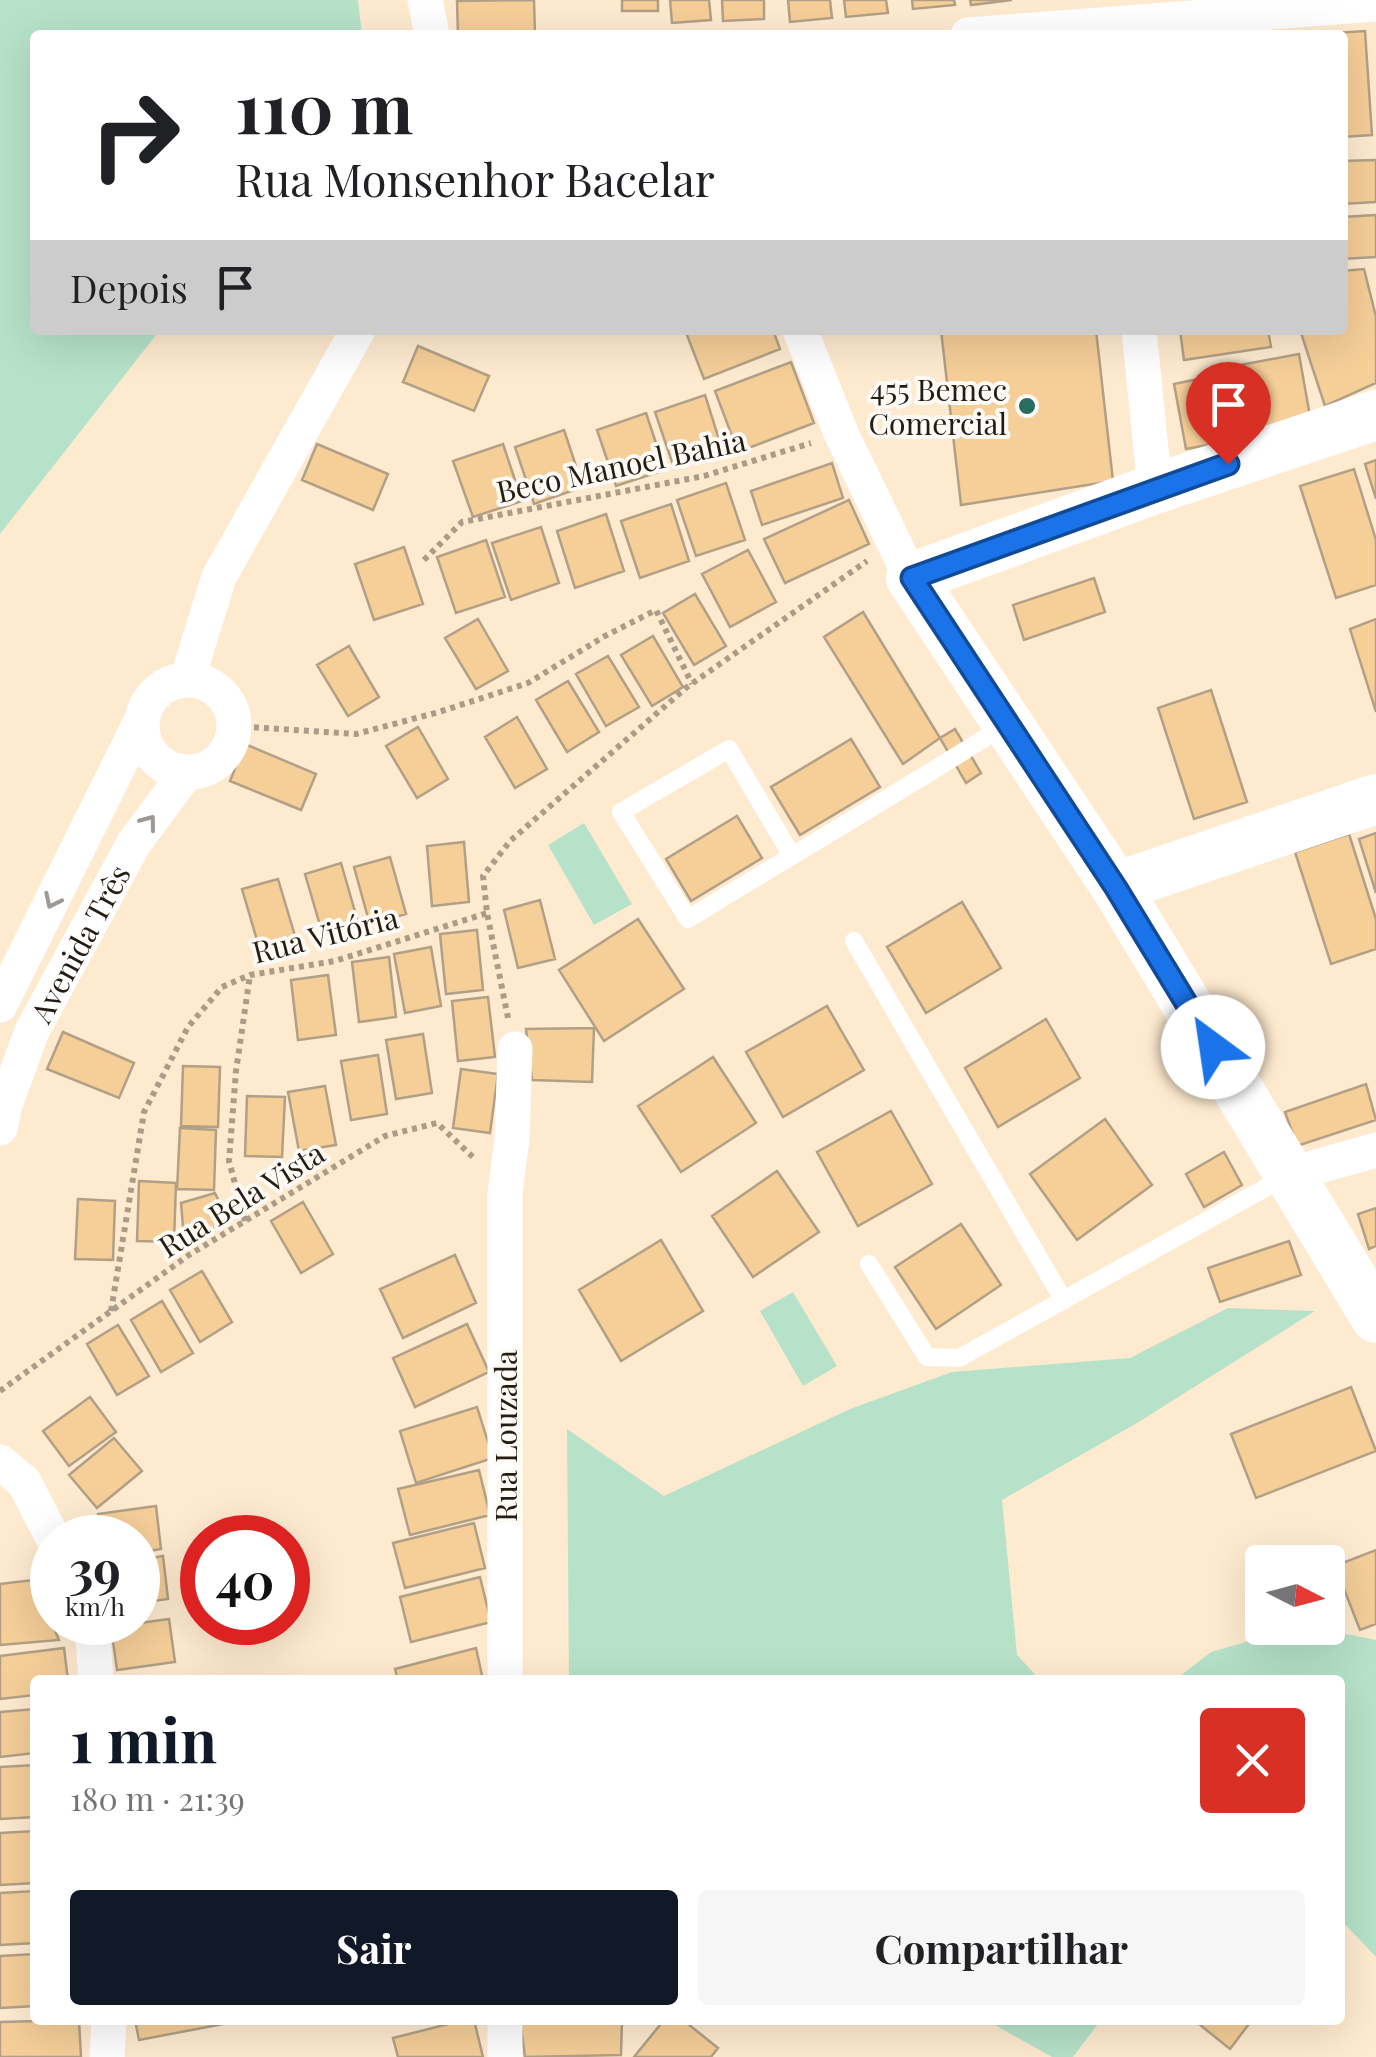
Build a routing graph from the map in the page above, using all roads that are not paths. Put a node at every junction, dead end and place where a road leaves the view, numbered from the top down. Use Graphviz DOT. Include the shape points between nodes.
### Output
graph roads {
  1 [pos="425,0"];
  2 [pos="1376,4"];
  3 [pos="1108,29"];
  4 [pos="431,30"];
  5 [pos="355,335"];
  6 [pos="802,335"];
  7 [pos="1140,335"];
  8 [pos="1376,415"];
  9 [pos="1155,489"];
  10 [pos="902,561"];
  11 [pos="187,680"];
  12 [pos="142,719"];
  13 [pos="1008,724"];
  14 [pos="186,773"];
  15 [pos="1376,799"];
  16 [pos="792,856"];
  17 [pos="1116,888"];
  18 [pos="854,941"];
  19 [pos="0,1004"];
  20 [pos="514,1048"];
  21 [pos="0,1128"];
  22 [pos="1376,1150"];
  23 [pos="1291,1174"];
  24 [pos="868,1264"];
  25 [pos="1064,1301"];
  26 [pos="1376,1318"];
  27 [pos="0,1462"];
  28 [pos="42,1515"];
  29 [pos="94,1645"];
  30 [pos="96,1675"];
  31 [pos="505,1675"];
  32 [pos="108,2025"];
  33 [pos="505,2025"];
  34 [pos="107,2057"];
  35 [pos="505,2057"];
  1 -- 4 [label="street"];
  2 -- 3 [label="street"];
  5 -- 11 [label="street" via="220,578"];
  6 -- 10 [label="street"];
  7 -- 9 [label="street"];
  8 -- 9 [label="street"];
  9 -- 10 [label="street"];
  10 -- 13 [label="street"];
  11 -- 12 [label="street, Avenida Três" via="158,691"];
  11 -- 14 [label="street, Avenida Três" via="225,698 234,726 225,754 201,772"];
  12 -- 14 [label="street" via="147,750 170,770"];
  12 -- 19 [label="street, Avenida Três, one-way"];
  13 -- 16 [label="lane"];
  13 -- 17 [label="street"];
  21 -- 14 [label="street, Avenida Três, one-way" via="32,1031 134,843"];
  15 -- 17 [label="street"];
  16 -- 16 [label="lane" via="688,919 622,812 729,748"];
  17 -- 23 [label="street"];
  18 -- 25 [label="lane"];
  20 -- 31 [label="street, Rua Louzada" via="505,1193"];
  22 -- 23 [label="street"];
  23 -- 25 [label="lane"];
  23 -- 26 [label="street"];
  24 -- 25 [label="lane" via="928,1357 959,1358"];
  27 -- 28 [label="street" via="24,1482"];
  29 -- 30 [label="street"];
  32 -- 34 [label="street"];
  33 -- 35 [label="street"];
}
